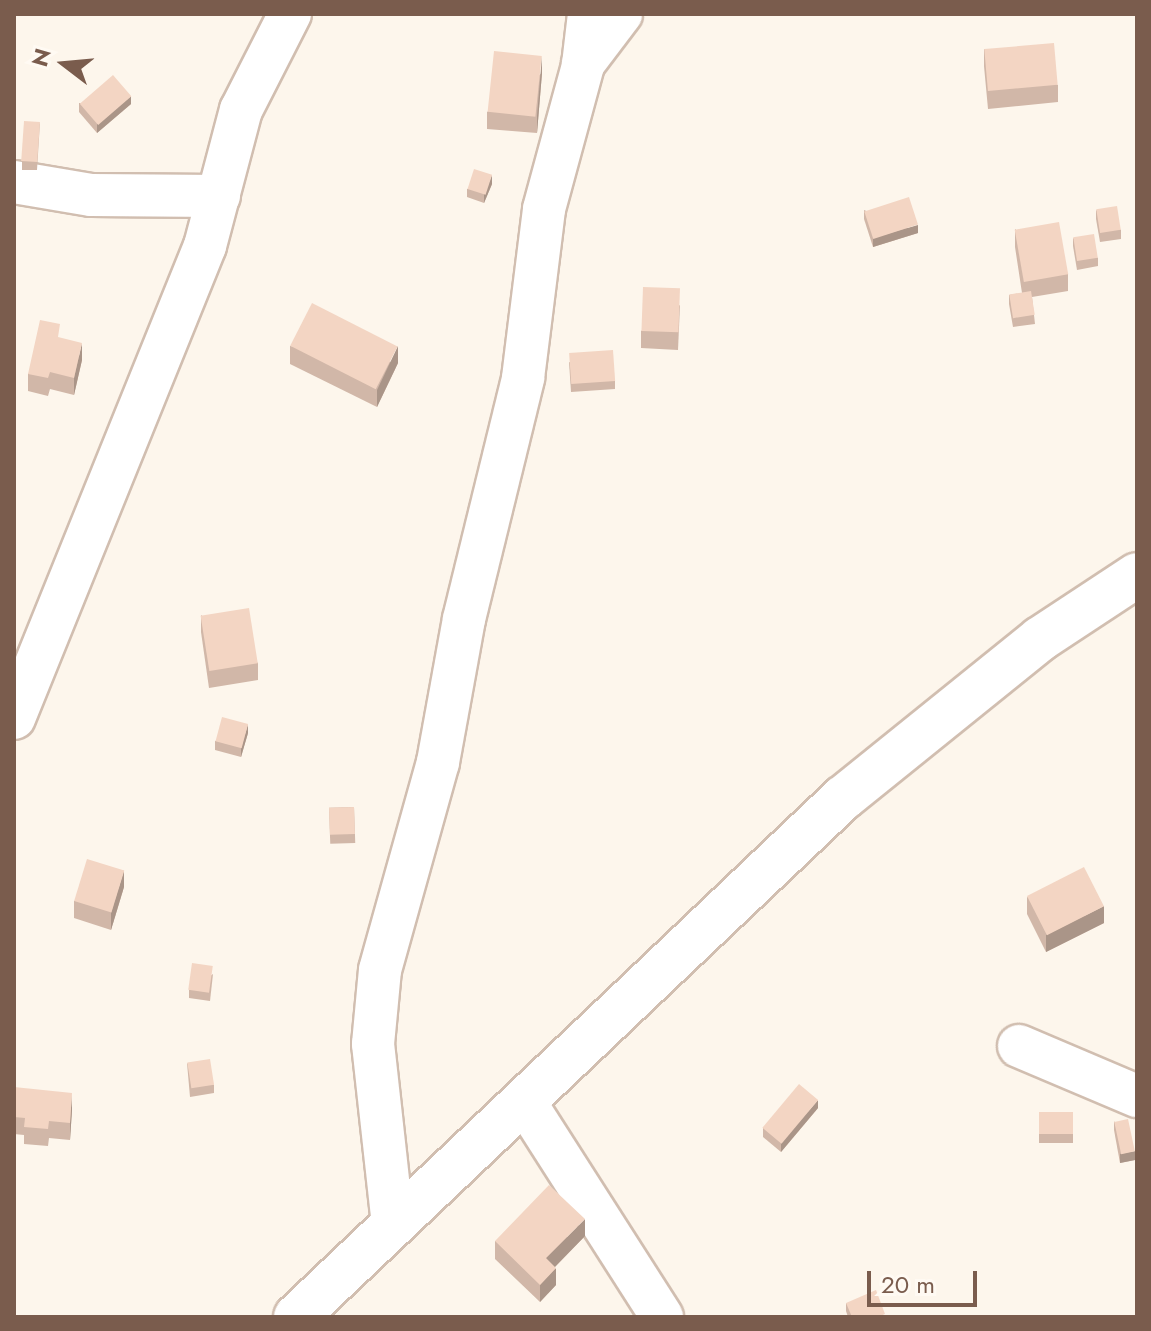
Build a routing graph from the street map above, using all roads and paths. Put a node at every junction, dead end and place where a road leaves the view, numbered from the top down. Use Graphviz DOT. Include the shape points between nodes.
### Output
graph roads {
  1 [pos="290,14"];
  2 [pos="589,14"];
  3 [pos="621,14"];
  4 [pos="583,65"];
  5 [pos="14,182"];
  6 [pos="219,196"];
  7 [pos="1137,575"];
  8 [pos="14,718"];
  9 [pos="1019,1046"];
  10 [pos="1137,1096"];
  11 [pos="524,1101"];
  12 [pos="393,1225"];
  13 [pos="296,1317"];
  14 [pos="662,1317"];
  1 -- 6 [label="street" via="241,110"];
  2 -- 4 [label="street"];
  3 -- 4 [label="street"];
  4 -- 12 [label="street" via="544,209 523,378 464,619 438,762 380,970 373,1044"];
  5 -- 6 [label="street" via="91,195"];
  6 -- 8 [label="street" via="205,246"];
  7 -- 11 [label="street" via="1029,648 843,798"];
  9 -- 10 [label="street"];
  11 -- 12 [label="street"];
  11 -- 14 [label="street"];
  12 -- 13 [label="street"];
}
